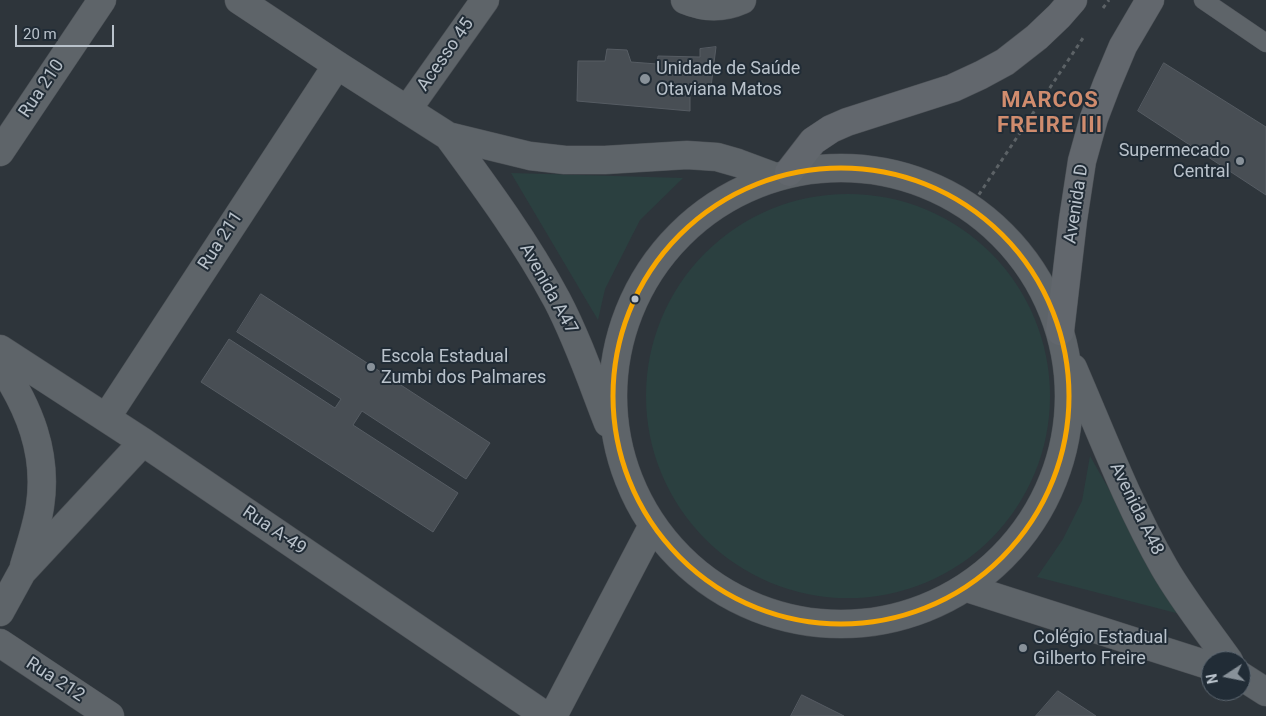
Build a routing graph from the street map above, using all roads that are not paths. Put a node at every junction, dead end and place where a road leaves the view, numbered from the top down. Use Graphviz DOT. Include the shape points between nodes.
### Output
graph roads {
  1 [pos="102,0"];
  2 [pos="239,0"];
  3 [pos="485,0"];
  4 [pos="684,0"];
  5 [pos="742,0"];
  6 [pos="1073,0"];
  7 [pos="1150,0"];
  8 [pos="1203,0"];
  9 [pos="1266,43"];
  10 [pos="338,65"];
  11 [pos="407,110"];
  12 [pos="448,136"];
  13 [pos="0,152"];
  14 [pos="781,174"];
  15 [pos="1062,338"];
  16 [pos="0,349"];
  17 [pos="0,364"];
  18 [pos="106,418"];
  19 [pos="143,442"];
  20 [pos="621,457"];
  21 [pos="653,525"];
  22 [pos="22,572"];
  23 [pos="967,588"];
  24 [pos="0,612"];
  25 [pos="0,643"];
  26 [pos="1223,651"];
  27 [pos="1201,663"];
  28 [pos="1251,682"];
  29 [pos="1266,692"];
  30 [pos="110,716"];
  31 [pos="546,716"];
  32 [pos="553,716"];
  1 -- 13 [label="street, Rua 210"];
  2 -- 10 [label="street, Avenida A47"];
  3 -- 11 [label="street, Acesso 45"];
  4 -- 5 [label="street" via="721,7"];
  6 -- 14 [label="street" via="1042,32 1005,62 953,88 831,129 813,141"];
  7 -- 15 [label="street, Avenida D" via="1123,46 1106,84 1082,161"];
  8 -- 9 [label="lane"];
  10 -- 11 [label="street, Avenida A47"];
  10 -- 18 [label="street, Rua 211"];
  11 -- 12 [label="street, Avenida A47"];
  12 -- 14 [label="street, Avenida A47" via="530,156 565,160 717,157"];
  12 -- 20 [label="street, Avenida A47" via="502,211 557,301 581,352"];
  14 -- 15 [label="street" via="832,166 875,168 916,179 956,197 991,223 1020,255 1044,291"];
  14 -- 20 [label="street" via="732,193 696,218 665,249 641,286 623,326 614,369 614,413"];
  15 -- 23 [label="street" via="1069,390 1066,437 1053,482 1032,523 1002,559"];
  15 -- 26 [label="street, Avenida A48" via="1146,534 1186,602"];
  16 -- 18 [label="street, Rua A-49"];
  17 -- 22 [label="street" via="15,386 31,421 41,469 38,520"];
  18 -- 19 [label="street, Rua A-49"];
  19 -- 22 [label="street"];
  19 -- 31 [label="street, Rua A-49"];
  20 -- 21 [label="street" via="634,492"];
  21 -- 23 [label="street" via="696,573 722,592 751,607 813,624 877,623 939,604"];
  21 -- 32 [label="street"];
  22 -- 24 [label="street"];
  23 -- 27 [label="street"];
  25 -- 30 [label="street, Rua 212"];
  28 -- 29 [label="street"];
}
